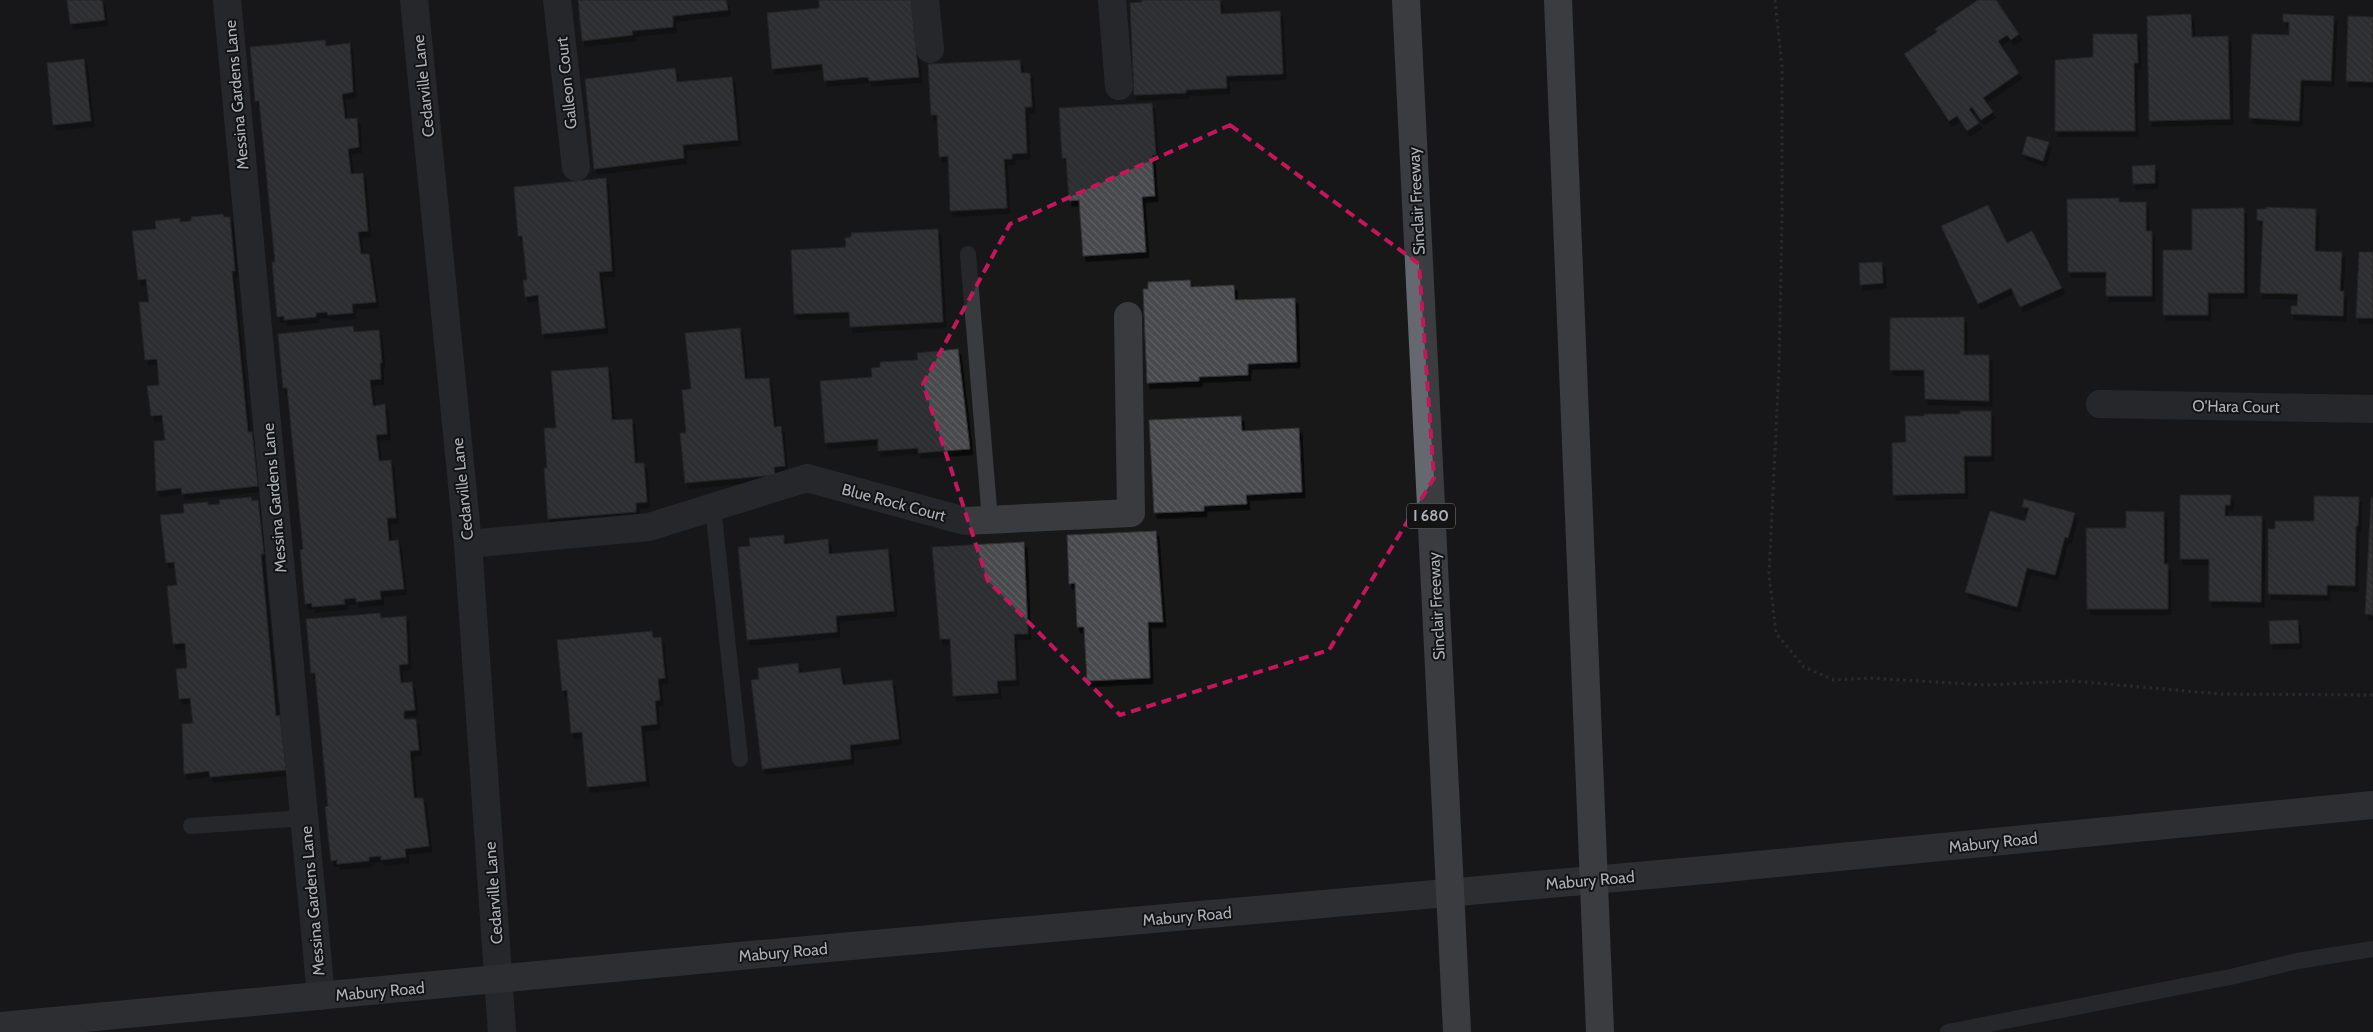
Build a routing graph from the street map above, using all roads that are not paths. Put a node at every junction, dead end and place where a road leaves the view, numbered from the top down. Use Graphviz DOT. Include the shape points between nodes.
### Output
graph roads {
  1 [pos="228,0"];
  2 [pos="414,0"];
  3 [pos="557,0"];
  4 [pos="925,0"];
  5 [pos="1112,0"];
  6 [pos="1406,0"];
  7 [pos="1558,0"];
  8 [pos="930,49"];
  9 [pos="1119,86"];
  10 [pos="576,167"];
  11 [pos="968,254"];
  12 [pos="1128,316"];
  13 [pos="2100,404"];
  14 [pos="2373,409"];
  15 [pos="713,507"];
  16 [pos="990,520"];
  17 [pos="468,544"];
  18 [pos="740,759"];
  19 [pos="2373,805"];
  20 [pos="304,818"];
  21 [pos="191,826"];
  22 [pos="2373,949"];
  23 [pos="499,979"];
  24 [pos="321,996"];
  25 [pos="0,1026"];
  26 [pos="502,1032"];
  27 [pos="1457,1032"];
  28 [pos="1600,1032"];
  29 [pos="1948,1032"];
  1 -- 20 [label="street, Messina Gardens Lane"];
  2 -- 17 [label="street, Cedarville Lane"];
  3 -- 10 [label="street, Galleon Court"];
  4 -- 8 [label="street"];
  5 -- 9 [label="street"];
  6 -- 27 [label="highway, Sinclair Freeway / I 680"];
  7 -- 28 [label="highway"];
  11 -- 16 [label="lane"];
  12 -- 16 [label="street, Blue Rock Court" via="1131,513"];
  13 -- 14 [label="street, O'Hara Court"];
  15 -- 16 [label="street, Blue Rock Court" via="807,478 965,521"];
  15 -- 17 [label="street, Blue Rock Court" via="649,527"];
  15 -- 18 [label="lane"];
  17 -- 23 [label="street, Cedarville Lane"];
  19 -- 23 [label="main road, Mabury Road" via="1716,869"];
  20 -- 21 [label="lane"];
  20 -- 24 [label="street, Messina Gardens Lane"];
  22 -- 29 [label="lane" via="2297,961"];
  23 -- 24 [label="main road, Mabury Road"];
  23 -- 26 [label="street, Cedarville Lane"];
  24 -- 25 [label="main road, Mabury Road"];
}
